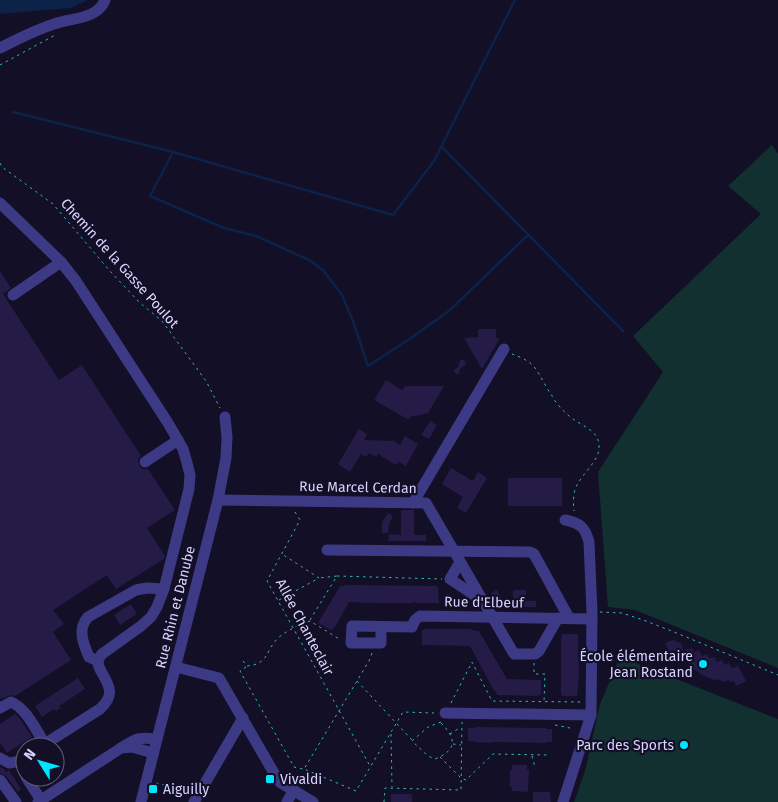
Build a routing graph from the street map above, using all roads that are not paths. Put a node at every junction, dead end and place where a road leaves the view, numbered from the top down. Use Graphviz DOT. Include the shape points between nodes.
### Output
graph roads {
  1 [pos="105,0"];
  2 [pos="0,48"];
  3 [pos="0,203"];
  4 [pos="61,262"];
  5 [pos="13,295"];
  6 [pos="504,349"];
  7 [pos="225,417"];
  8 [pos="178,440"];
  9 [pos="145,462"];
  10 [pos="218,500"];
  11 [pos="413,503"];
  12 [pos="570,521"];
  13 [pos="327,550"];
  14 [pos="454,551"];
  15 [pos="460,562"];
  16 [pos="164,589"];
  17 [pos="483,601"];
  18 [pos="592,615"];
  19 [pos="492,617"];
  20 [pos="564,618"];
  21 [pos="381,627"];
  22 [pos="98,661"];
  23 [pos="176,667"];
  24 [pos="0,708"];
  25 [pos="591,716"];
  26 [pos="242,718"];
  27 [pos="443,718"];
  28 [pos="38,737"];
  29 [pos="57,737"];
  30 [pos="157,739"];
  31 [pos="121,748"];
  32 [pos="153,753"];
  33 [pos="0,758"];
  34 [pos="15,761"];
  35 [pos="0,780"];
  36 [pos="32,787"];
  37 [pos="294,790"];
  38 [pos="196,800"];
  39 [pos="39,801"];
  40 [pos="16,802"];
  41 [pos="140,802"];
  42 [pos="287,802"];
  43 [pos="313,802"];
  44 [pos="563,802"];
  1 -- 2 [label="street" via="95,12 32,32"];
  3 -- 4 [label="street"];
  4 -- 5 [label="street"];
  4 -- 8 [label="street" via="76,280"];
  6 -- 11 [label="street"];
  7 -- 10 [label="street, Rue Rhin et Danube" via="226,458"];
  8 -- 9 [label="street"];
  8 -- 16 [label="street" via="188,463 189,489"];
  10 -- 11 [label="street, Rue Marcel Cerdan"];
  10 -- 23 [label="street, Rue Rhin et Danube"];
  11 -- 14 [label="street, Rue Marcel Cerdan" via="426,503"];
  12 -- 18 [label="street" via="581,526 589,542"];
  13 -- 14 [label="street"];
  14 -- 15 [label="street, Rue Marcel Cerdan"];
  14 -- 20 [label="street" via="534,554"];
  15 -- 17 [label="street, Rue Marcel Cerdan"];
  15 -- 17 [label="street" via="450,579"];
  16 -- 22 [label="street" via="151,617 102,654"];
  16 -- 22 [label="street" via="136,590 88,617 82,629 83,642 89,657"];
  17 -- 19 [label="street, Rue Marcel Cerdan"];
  18 -- 20 [label="street, Rue d'Elbeuf"];
  18 -- 25 [label="street"];
  19 -- 20 [label="street, Rue d'Elbeuf"];
  19 -- 20 [label="street, Rue Marcel Cerdan" via="514,654 535,654"];
  19 -- 21 [label="street, Rue d'Elbeuf" via="420,616 412,627"];
  21 -- 21 [label="street" via="352,626 351,643 381,643"];
  22 -- 29 [label="street" via="109,685 107,702"];
  23 -- 26 [label="street" via="219,678"];
  23 -- 30 [label="street, Rue Rhin et Danube"];
  24 -- 28 [label="street" via="11,702 16,704"];
  25 -- 27 [label="street" via="462,714"];
  25 -- 44 [label="street"];
  26 -- 37 [label="street" via="278,780"];
  26 -- 38 [label="street"];
  30 -- 31 [label="street" via="141,737"];
  30 -- 32 [label="street, Rue Rhin et Danube"];
  31 -- 32 [label="street" via="132,747"];
  31 -- 39 [label="street"];
  32 -- 41 [label="street, Rue Rhin et Danube"];
  33 -- 34 [label="street" via="9,763"];
  35 -- 40 [label="street"];
  36 -- 39 [label="street"];
  37 -- 42 [label="street"];
  37 -- 43 [label="street"];
}
